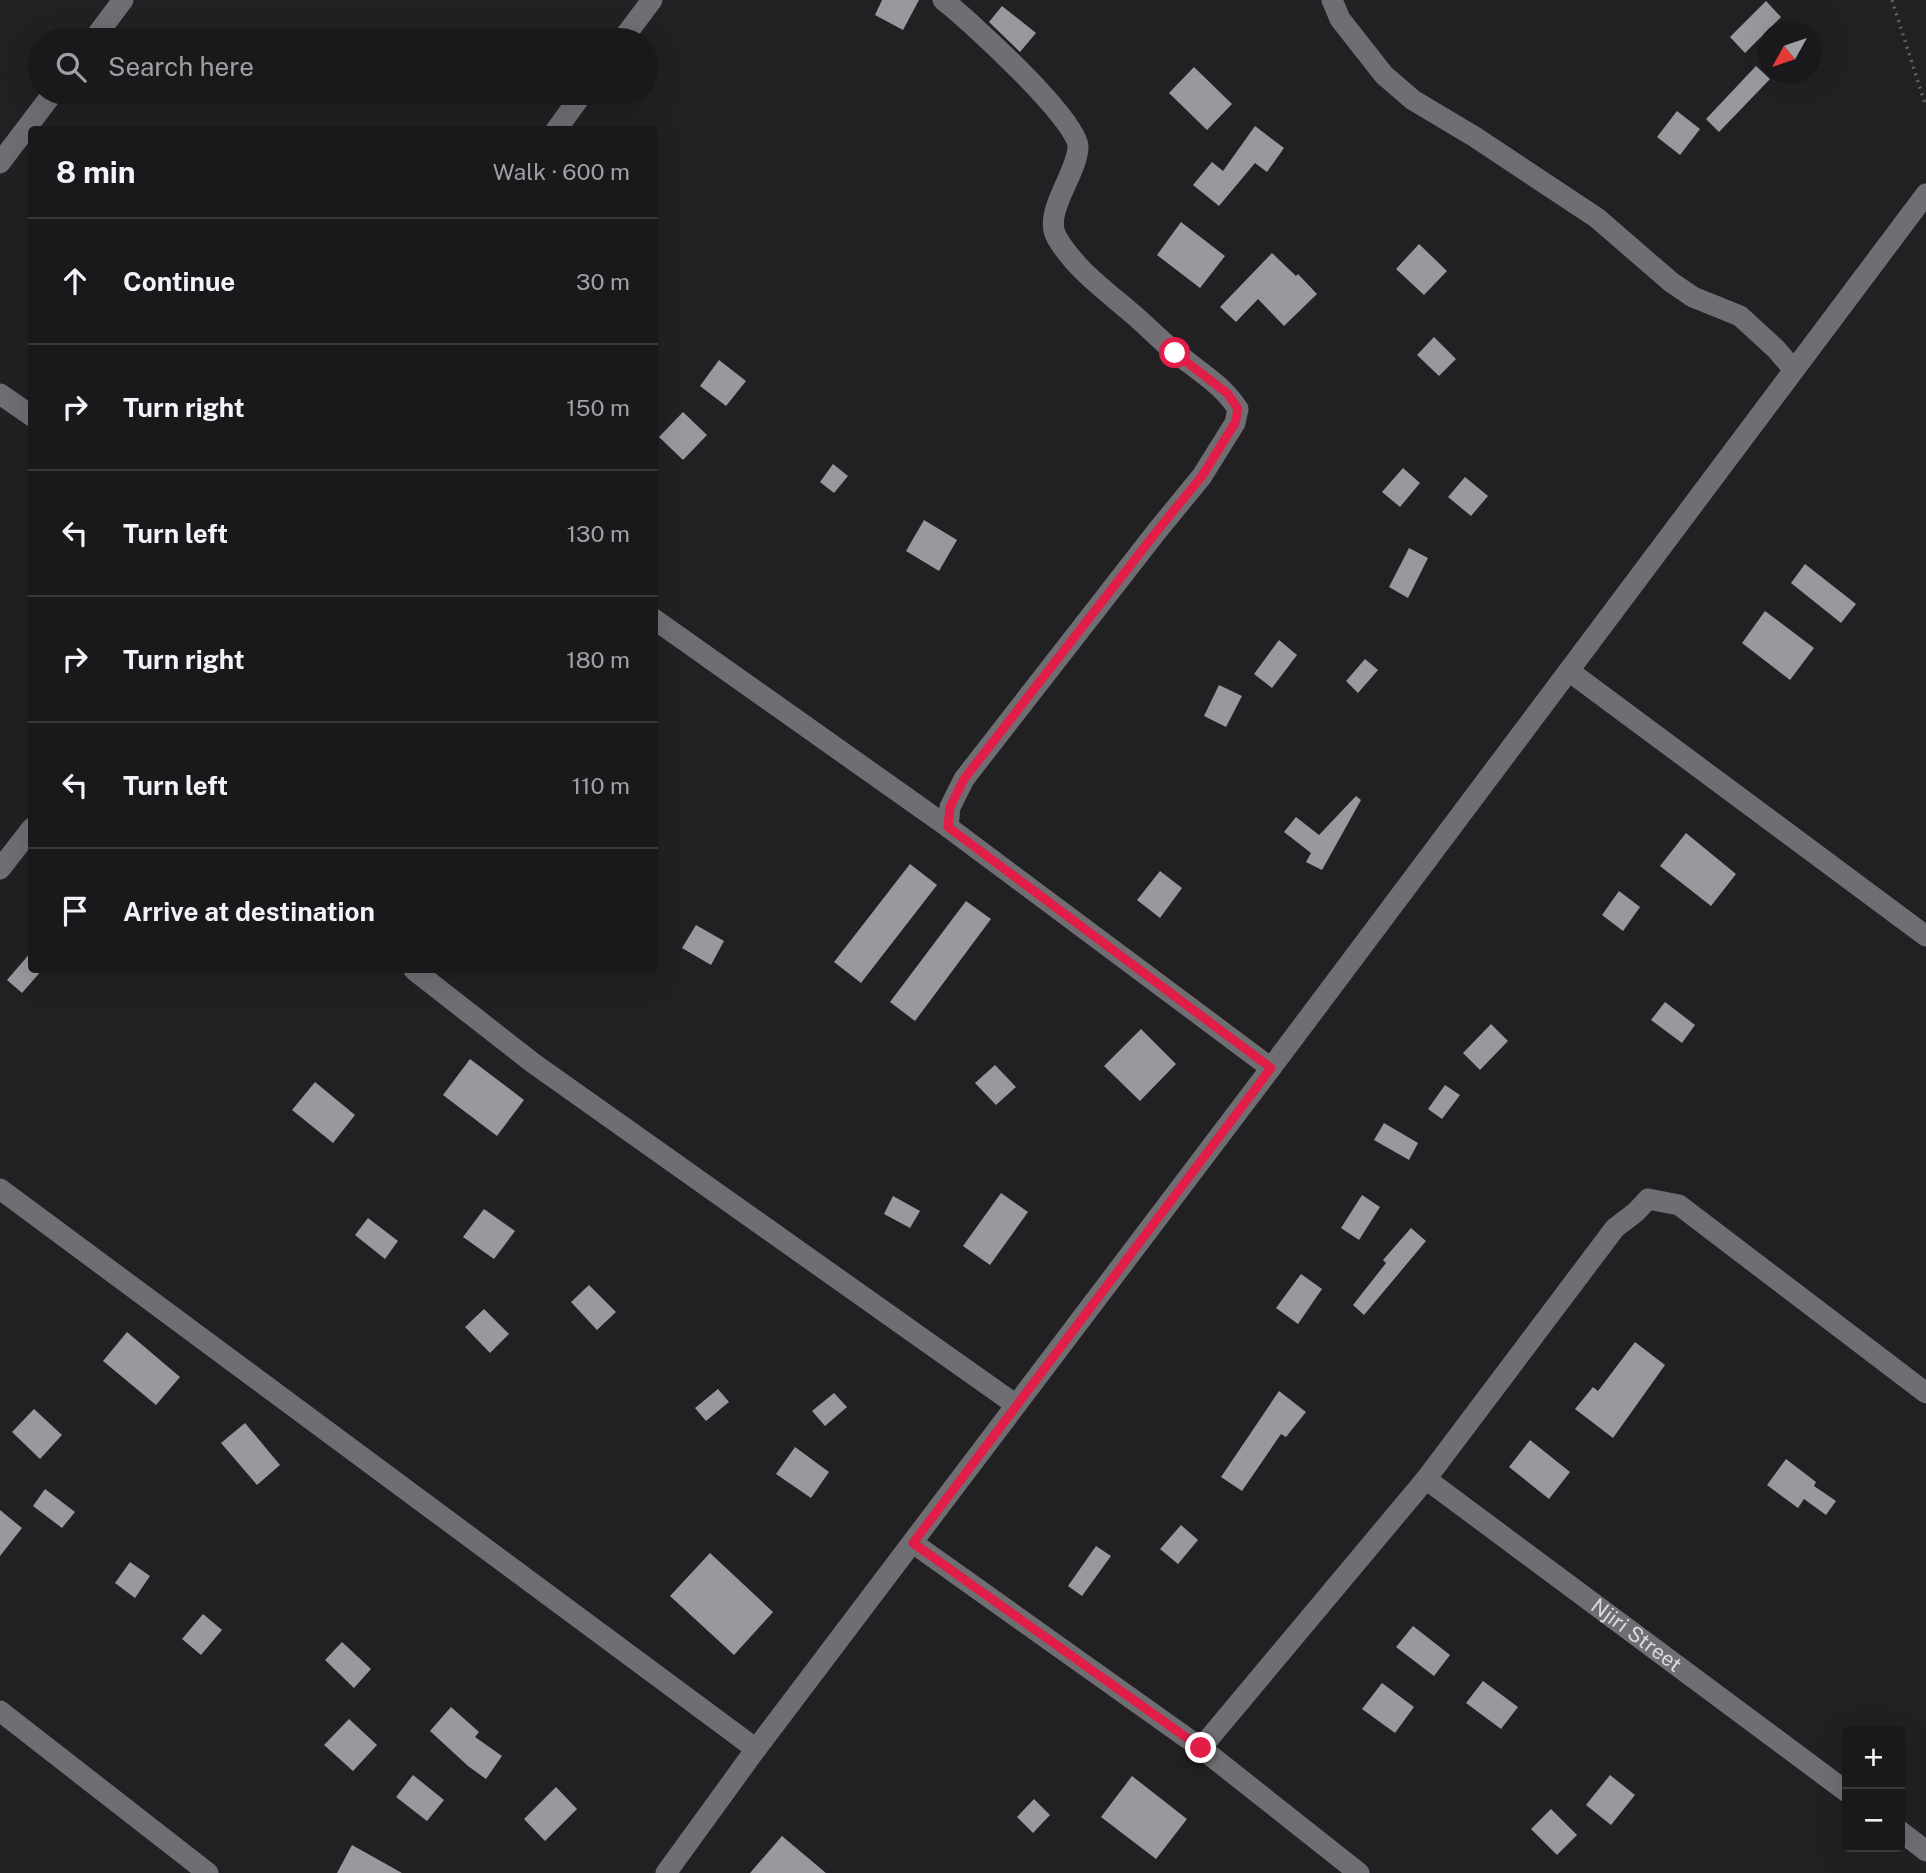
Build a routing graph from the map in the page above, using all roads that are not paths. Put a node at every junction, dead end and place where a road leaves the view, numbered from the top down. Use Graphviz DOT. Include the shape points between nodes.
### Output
graph roads {
  1 [pos="123,0"];
  2 [pos="652,0"];
  3 [pos="943,0"];
  4 [pos="1332,0"];
  5 [pos="102,28"];
  6 [pos="631,28"];
  7 [pos="44,105"];
  8 [pos="574,105"];
  9 [pos="28,126"];
  10 [pos="28,126"];
  11 [pos="559,126"];
  12 [pos="0,163"];
  13 [pos="1926,194"];
  14 [pos="1794,370"];
  15 [pos="0,394"];
  16 [pos="28,413"];
  17 [pos="658,622"];
  18 [pos="1569,671"];
  19 [pos="948,827"];
  20 [pos="28,833"];
  21 [pos="0,869"];
  22 [pos="1926,936"];
  23 [pos="418,973"];
  24 [pos="1271,1068"];
  25 [pos="0,1189"];
  26 [pos="1926,1393"];
  27 [pos="1016,1405"];
  28 [pos="1426,1479"];
  29 [pos="913,1543"];
  30 [pos="0,1711"];
  31 [pos="1201,1748"];
  32 [pos="756,1749"];
  33 [pos="1843,1789"];
  34 [pos="1905,1836"];
  35 [pos="1926,1851"];
  36 [pos="208,1873"];
  37 [pos="666,1873"];
  38 [pos="1359,1873"];
  1 -- 5 [label="street"];
  2 -- 6 [label="street"];
  3 -- 19 [label="street" via="1031,83 1073,132 1077,160 1055,211 1055,235 1090,278 1228,394 1238,409 1235,423 1202,476 964,779 950,807"];
  4 -- 14 [label="street" via="1340,19 1384,75 1413,100 1597,218 1693,298 1740,316"];
  7 -- 10 [label="street"];
  8 -- 11 [label="street"];
  9 -- 12 [label="street"];
  13 -- 14 [label="street"];
  14 -- 18 [label="street"];
  15 -- 16 [label="street"];
  17 -- 19 [label="street"];
  18 -- 22 [label="street"];
  18 -- 24 [label="street"];
  19 -- 24 [label="street"];
  20 -- 21 [label="street"];
  23 -- 27 [label="street" via="534,1063"];
  24 -- 27 [label="street"];
  25 -- 32 [label="street"];
  26 -- 28 [label="street" via="1679,1205 1648,1199 1615,1228"];
  27 -- 29 [label="street"];
  28 -- 31 [label="street"];
  28 -- 33 [label="street, Njiri Street"];
  29 -- 31 [label="street"];
  29 -- 32 [label="street"];
  30 -- 36 [label="street"];
  31 -- 38 [label="street"];
  32 -- 37 [label="street"];
  34 -- 35 [label="street"];
}
